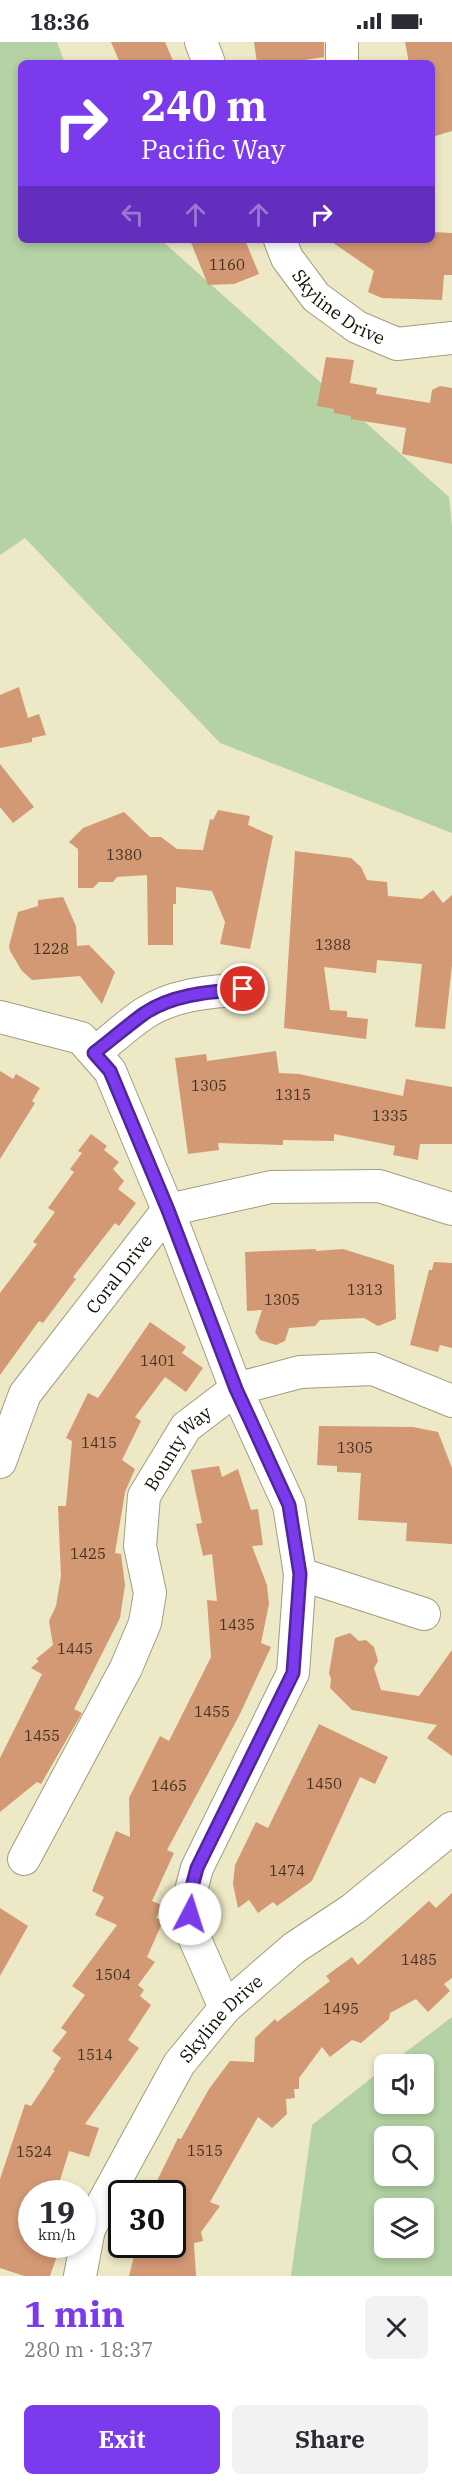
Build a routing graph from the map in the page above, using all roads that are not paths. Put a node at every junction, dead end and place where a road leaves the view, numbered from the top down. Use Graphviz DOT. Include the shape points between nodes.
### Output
graph roads {
  1 [pos="201,42"];
  2 [pos="342,42"];
  3 [pos="208,60"];
  4 [pos="342,60"];
  5 [pos="281,243"];
  6 [pos="452,338"];
  7 [pos="243,989"];
  8 [pos="0,1017"];
  9 [pos="94,1053"];
  10 [pos="452,1209"];
  11 [pos="168,1210"];
  12 [pos="236,1389"];
  13 [pos="452,1401"];
  14 [pos="0,1462"];
  15 [pos="300,1574"];
  16 [pos="424,1614"];
  17 [pos="452,1828"];
  18 [pos="24,1859"];
  19 [pos="225,2008"];
  20 [pos="80,2276"];
  1 -- 3 [label="street"];
  2 -- 4 [label="street"];
  5 -- 6 [label="street, Skyline Drive" via="287,258 316,297 357,327 396,344"];
  7 -- 9 [label="street" via="173,1000 146,1012"];
  8 -- 9 [label="street" via="81,1038"];
  9 -- 11 [label="street" via="110,1071"];
  10 -- 11 [label="street" via="379,1186 271,1187"];
  11 -- 12 [label="street"];
  11 -- 14 [label="street, Coral Drive" via="25,1394"];
  12 -- 13 [label="street, Bounty Way" via="300,1372 373,1369"];
  12 -- 15 [label="street" via="289,1505"];
  12 -- 18 [label="street, Bounty Way" via="186,1427 144,1496 140,1546 150,1593 145,1623 126,1668"];
  15 -- 16 [label="street"];
  15 -- 19 [label="street" via="293,1673 197,1868 189,1898 191,1930"];
  17 -- 19 [label="street, Skyline Drive" via="362,1902 294,1948"];
  19 -- 20 [label="street, Skyline Drive" via="179,2064 132,2148 89,2229"];
}
